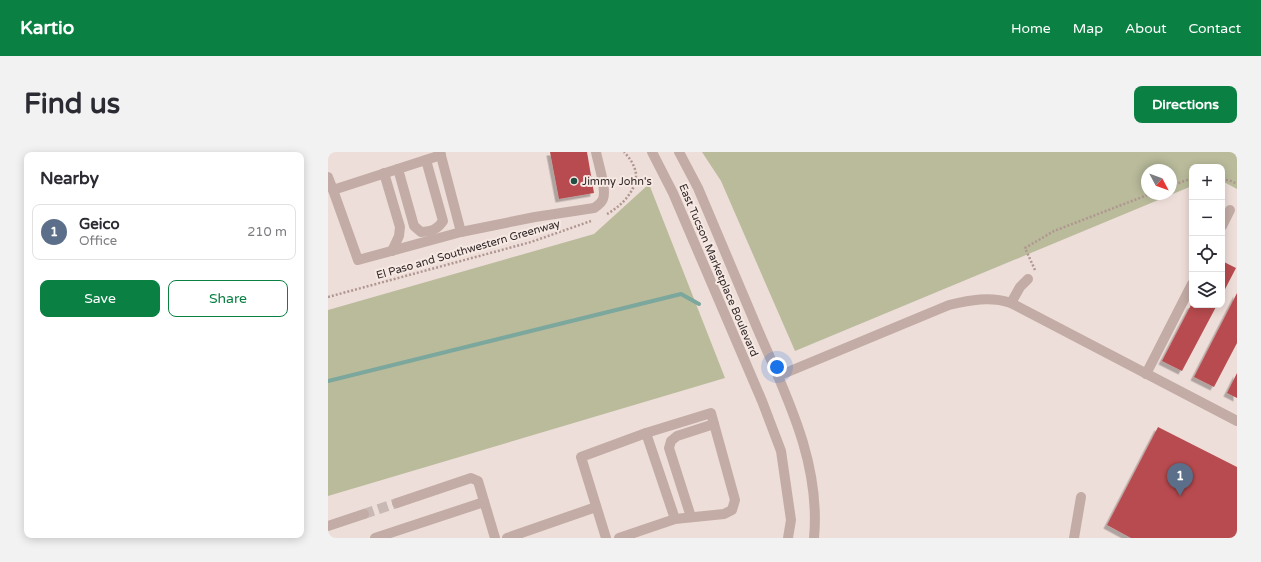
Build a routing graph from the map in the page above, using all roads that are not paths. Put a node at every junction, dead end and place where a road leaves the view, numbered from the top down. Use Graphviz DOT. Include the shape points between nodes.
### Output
graph roads {
  1 [pos="596,152"];
  2 [pos="652,152"];
  3 [pos="679,152"];
  4 [pos="440,154"];
  5 [pos="426,160"];
  6 [pos="398,169"];
  7 [pos="384,173"];
  8 [pos="328,177"];
  9 [pos="333,190"];
  10 [pos="1230,210"];
  11 [pos="1225,220"];
  12 [pos="461,232"];
  13 [pos="431,236"];
  14 [pos="392,251"];
  15 [pos="1033,277"];
  16 [pos="1189,290"];
  17 [pos="1011,303"];
  18 [pos="1146,374"];
  19 [pos="778,376"];
  20 [pos="1237,421"];
  21 [pos="714,424"];
  22 [pos="646,433"];
  23 [pos="1081,497"];
  24 [pos="484,502"];
  25 [pos="397,503"];
  26 [pos="596,507"];
  27 [pos="364,514"];
  28 [pos="691,517"];
  29 [pos="675,519"];
  30 [pos="328,526"];
  31 [pos="375,538"];
  32 [pos="495,538"];
  33 [pos="507,538"];
  34 [pos="606,538"];
  35 [pos="618,538"];
  36 [pos="788,538"];
  37 [pos="814,538"];
  38 [pos="1074,538"];
  1 -- 12 [label="street" via="604,190 603,199 594,208"];
  2 -- 36 [label="street, East Tucson Marketplace Boulevard" via="673,193 781,450 790,514"];
  3 -- 19 [label="street, East Tucson Marketplace Boulevard" via="698,188"];
  4 -- 5 [label="street"];
  4 -- 12 [label="street"];
  5 -- 6 [label="street"];
  5 -- 13 [label="street" via="443,221"];
  6 -- 7 [label="street"];
  6 -- 13 [label="street" via="414,226"];
  7 -- 9 [label="street"];
  7 -- 14 [label="street" via="400,227 400,236"];
  8 -- 9 [label="street"];
  9 -- 14 [label="street" via="358,260"];
  10 -- 11 [label="street"];
  12 -- 13 [label="street"];
  13 -- 14 [label="street"];
  15 -- 17 [label="street" via="1020,287"];
  16 -- 18 [label="street"];
  17 -- 18 [label="street"];
  17 -- 19 [label="street" via="1000,299 974,299 949,305"];
  18 -- 20 [label="street"];
  19 -- 37 [label="street, East Tucson Marketplace Boulevard" via="802,436 813,483"];
  21 -- 22 [label="street" via="711,413"];
  21 -- 28 [label="street" via="677,436 671,441 669,448"];
  21 -- 28 [label="street" via="735,500 732,510 724,514"];
  22 -- 26 [label="street" via="581,458"];
  22 -- 29 [label="street"];
  23 -- 38 [label="street"];
  24 -- 25 [label="street" via="478,481 471,478"];
  24 -- 31 [label="street"];
  24 -- 32 [label="street"];
  26 -- 33 [label="street"];
  26 -- 34 [label="street"];
  27 -- 30 [label="street"];
  28 -- 29 [label="street"];
  29 -- 35 [label="street"];
}
